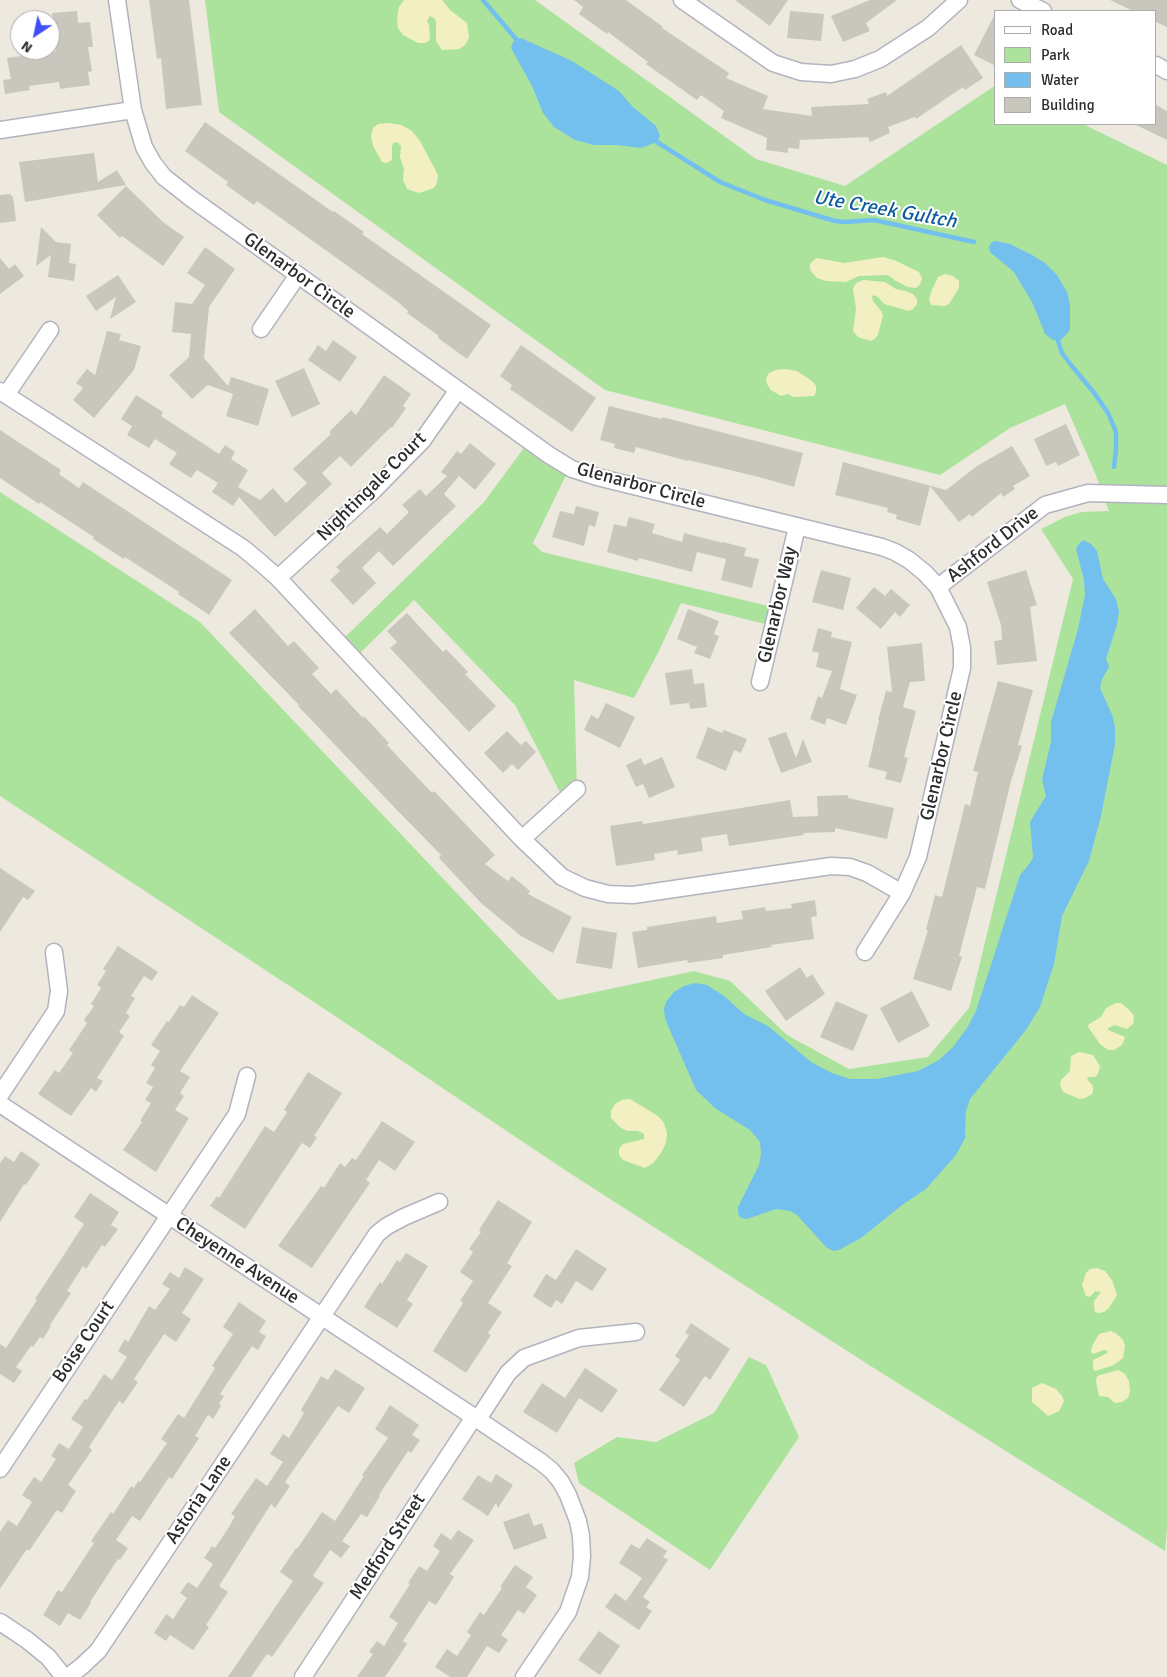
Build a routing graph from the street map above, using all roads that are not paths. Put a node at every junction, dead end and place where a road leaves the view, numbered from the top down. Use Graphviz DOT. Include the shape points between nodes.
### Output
graph roads {
  1 [pos="117,0"];
  2 [pos="682,0"];
  3 [pos="959,0"];
  4 [pos="1020,0"];
  5 [pos="1041,10"];
  6 [pos="133,110"];
  7 [pos="0,130"];
  8 [pos="298,275"];
  9 [pos="261,329"];
  10 [pos="50,330"];
  11 [pos="458,390"];
  12 [pos="3,393"];
  13 [pos="1167,495"];
  14 [pos="797,527"];
  15 [pos="278,578"];
  16 [pos="938,588"];
  17 [pos="760,682"];
  18 [pos="577,789"];
  19 [pos="522,839"];
  20 [pos="902,893"];
  21 [pos="54,952"];
  22 [pos="865,952"];
  23 [pos="248,1076"];
  24 [pos="0,1095"];
  25 [pos="0,1104"];
  26 [pos="439,1202"];
  27 [pos="168,1215"];
  28 [pos="321,1316"];
  29 [pos="636,1332"];
  30 [pos="476,1418"];
  31 [pos="0,1468"];
  32 [pos="0,1622"];
  33 [pos="64,1677"];
  34 [pos="68,1677"];
  35 [pos="303,1677"];
  36 [pos="524,1677"];
  1 -- 6 [label="street, Glenarbor Circle"];
  2 -- 3 [label="street" via="772,63 801,72 831,74 880,59 928,28"];
  4 -- 5 [label="street"];
  6 -- 7 [label="street"];
  6 -- 8 [label="street, Glenarbor Circle" via="144,147 164,177"];
  8 -- 9 [label="street"];
  8 -- 11 [label="street, Glenarbor Circle"];
  10 -- 12 [label="street"];
  11 -- 14 [label="street, Glenarbor Circle" via="572,469"];
  11 -- 15 [label="street, Nightingale Court" via="422,441"];
  12 -- 15 [label="street" via="243,548"];
  13 -- 16 [label="street, Ashford Drive" via="1088,493 1045,505"];
  14 -- 16 [label="street, Glenarbor Circle" via="895,552 926,573"];
  14 -- 17 [label="street, Glenarbor Way"];
  15 -- 19 [label="street"];
  16 -- 20 [label="street, Glenarbor Circle" via="958,628 962,668 918,857"];
  18 -- 19 [label="street"];
  19 -- 20 [label="street" via="562,877 608,894 655,893 831,866 850,867 867,873"];
  20 -- 22 [label="street, Glenarbor Circle"];
  21 -- 24 [label="street" via="59,991 56,1012"];
  23 -- 27 [label="street, Boise Court" via="236,1114"];
  25 -- 27 [label="street, Cheyenne Avenue"];
  26 -- 28 [label="street, Astoria Lane" via="404,1216 377,1234"];
  27 -- 28 [label="street, Cheyenne Avenue"];
  27 -- 31 [label="street, Boise Court"];
  28 -- 30 [label="street, Cheyenne Avenue"];
  28 -- 34 [label="street, Astoria Lane" via="98,1651"];
  29 -- 30 [label="street, Medford Street" via="579,1338 524,1358 508,1373"];
  30 -- 35 [label="street, Medford Street"];
  30 -- 36 [label="street, Cheyenne Avenue" via="552,1471 574,1507 582,1536 580,1577 568,1612"];
  32 -- 33 [label="street" via="48,1657"];
}
